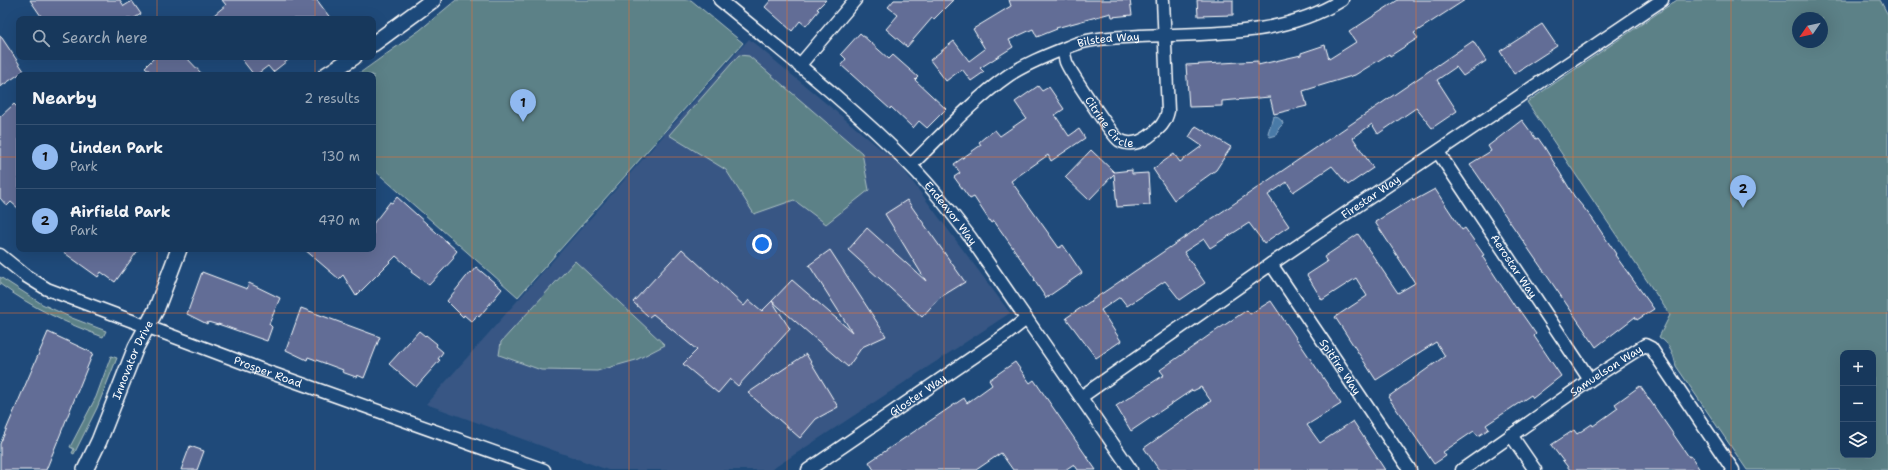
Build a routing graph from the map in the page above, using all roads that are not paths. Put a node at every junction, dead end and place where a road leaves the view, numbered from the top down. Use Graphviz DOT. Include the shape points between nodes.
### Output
graph roads {
  1 [pos="433,0"];
  2 [pos="720,0"];
  3 [pos="855,0"];
  4 [pos="1163,0"];
  5 [pos="1342,0"];
  6 [pos="1662,0"];
  7 [pos="1164,35"];
  8 [pos="376,42"];
  9 [pos="1063,50"];
  10 [pos="349,60"];
  11 [pos="799,66"];
  12 [pos="331,72"];
  13 [pos="1438,152"];
  14 [pos="911,165"];
  15 [pos="178,252"];
  16 [pos="0,256"];
  17 [pos="1271,264"];
  18 [pos="1026,319"];
  19 [pos="146,327"];
  20 [pos="1590,380"];
  21 [pos="1081,397"];
  22 [pos="1511,435"];
  23 [pos="85,470"];
  24 [pos="544,470"];
  25 [pos="808,470"];
  26 [pos="1131,470"];
  27 [pos="1410,470"];
  28 [pos="1462,470"];
  29 [pos="1535,470"];
  30 [pos="1733,470"];
  1 -- 8 [label="street"];
  2 -- 11 [label="street, Endeavor Way"];
  3 -- 11 [label="street"];
  4 -- 7 [label="street"];
  5 -- 7 [label="street, Bilsted Way" via="1313,15 1260,30"];
  6 -- 13 [label="street, Firestar Way"];
  7 -- 9 [label="street, Bilsted Way" via="1106,38"];
  7 -- 9 [label="street, Citrine Circle" via="1168,111 1166,121 1142,141 1134,143 1120,141 1116,137 1074,77"];
  9 -- 14 [label="street, Bilsted Way" via="1008,75"];
  10 -- 12 [label="street"];
  11 -- 14 [label="street, Endeavor Way"];
  13 -- 17 [label="street, Firestar Way"];
  13 -- 20 [label="street, Aerostar Way"];
  14 -- 18 [label="street, Endeavor Way" via="970,237"];
  15 -- 19 [label="street, Innovator Drive" via="156,310"];
  16 -- 19 [label="street, Prosper Road" via="47,289"];
  17 -- 21 [label="street, Firestar Way"];
  17 -- 27 [label="street, Spitfire Way"];
  18 -- 21 [label="street, Endeavor Way"];
  18 -- 25 [label="street, Gloster Way"];
  19 -- 23 [label="street, Innovator Drive"];
  19 -- 24 [label="street, Prosper Road"];
  20 -- 22 [label="street, Samuelson Way"];
  20 -- 30 [label="street, Samuelson Way" via="1645,345 1651,348"];
  21 -- 26 [label="street, Endeavor Way"];
  22 -- 28 [label="street, Samuelson Way"];
  22 -- 29 [label="street"];
}
